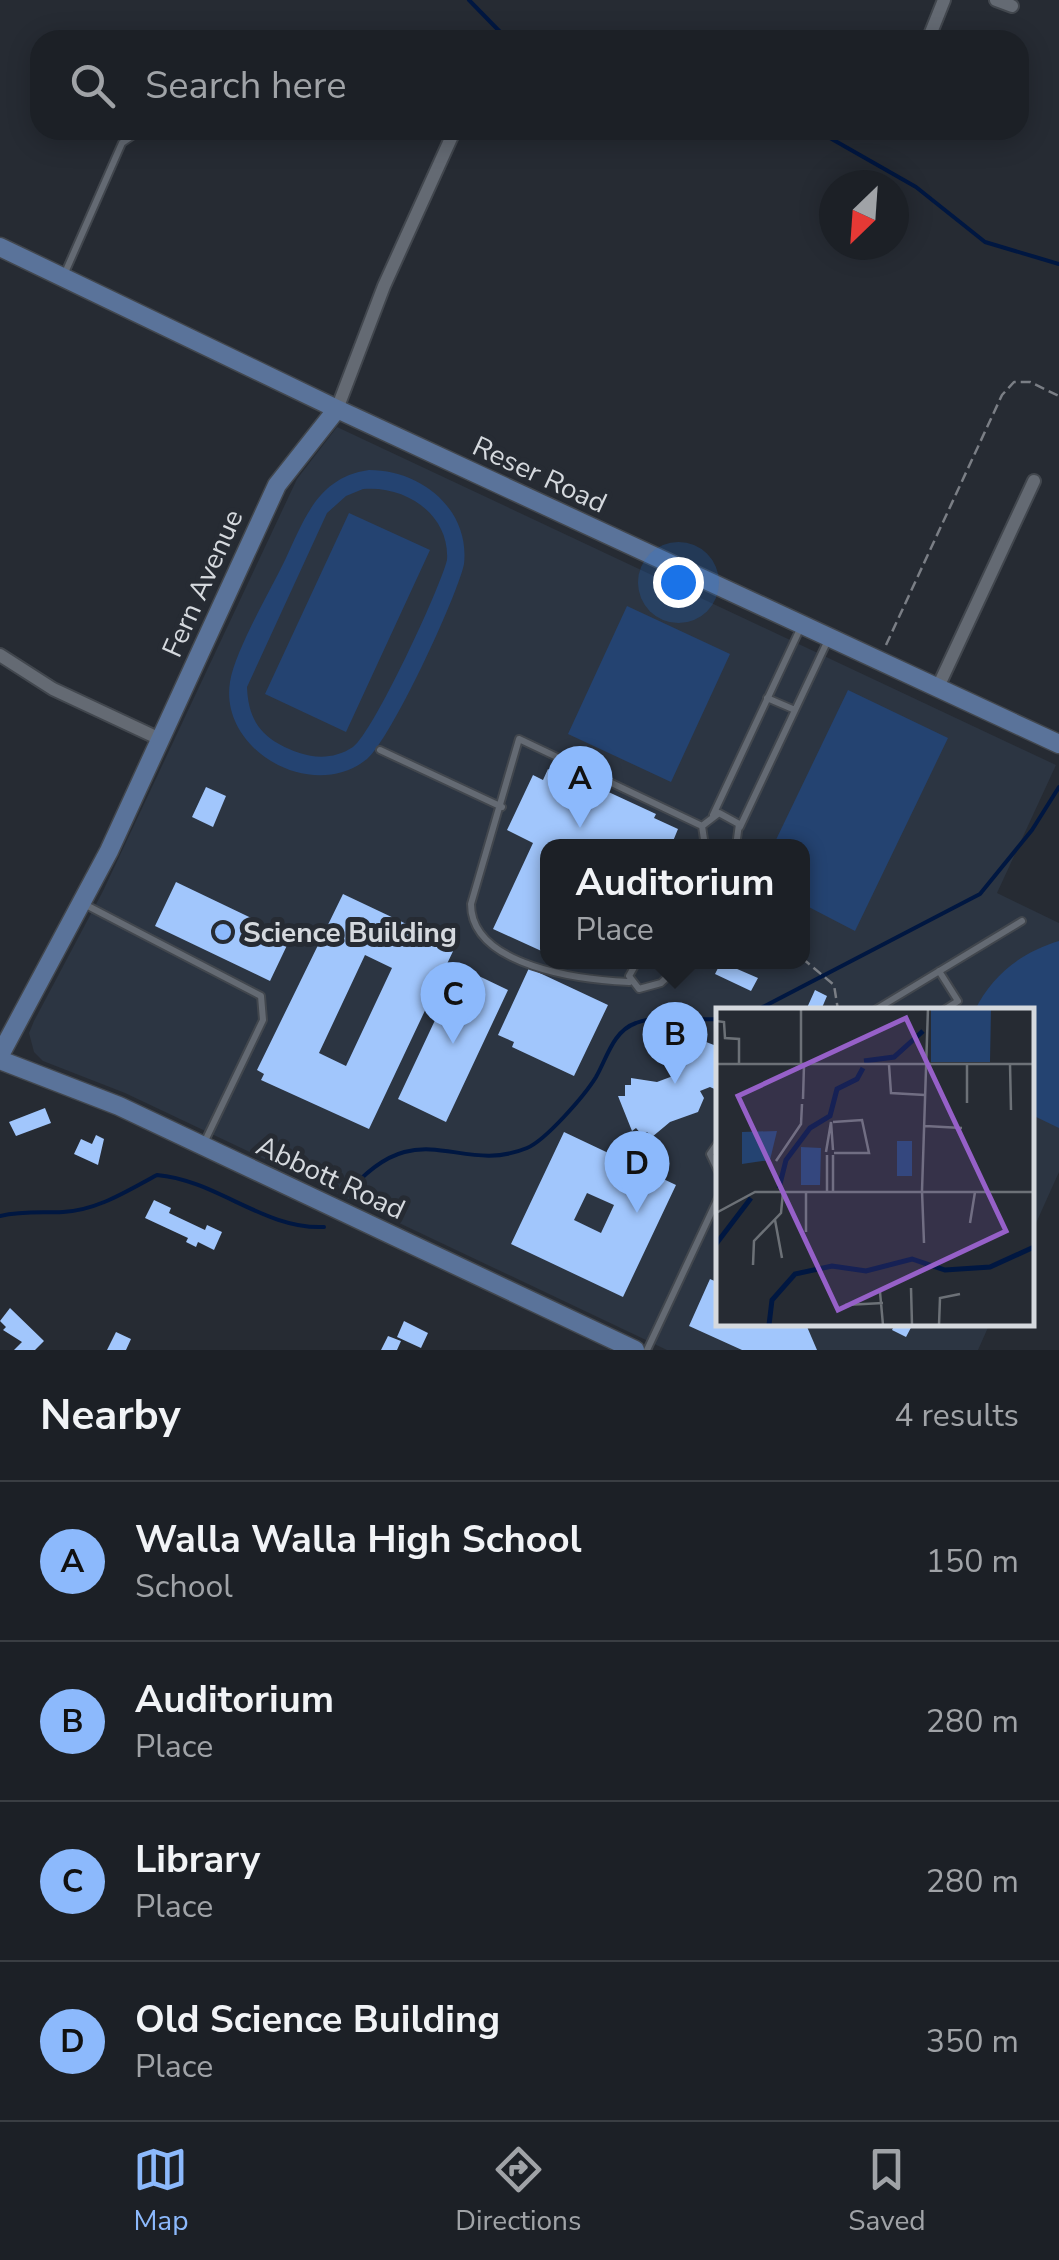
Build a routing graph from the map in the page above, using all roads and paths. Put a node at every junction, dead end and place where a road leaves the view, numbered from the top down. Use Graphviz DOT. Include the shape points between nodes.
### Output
graph roads {
  1 [pos="944,0"];
  2 [pos="996,0"];
  3 [pos="1012,6"];
  4 [pos="932,30"];
  5 [pos="126,140"];
  6 [pos="450,140"];
  7 [pos="0,247"];
  8 [pos="63,276"];
  9 [pos="1059,396"];
  10 [pos="337,410"];
  11 [pos="1034,481"];
  12 [pos="802,623"];
  13 [pos="830,636"];
  14 [pos="0,655"];
  15 [pos="879,660"];
  16 [pos="938,687"];
  17 [pos="767,698"];
  18 [pos="795,710"];
  19 [pos="162,740"];
  20 [pos="1059,744"];
  21 [pos="380,750"];
  22 [pos="502,807"];
  23 [pos="713,815"];
  24 [pos="702,826"];
  25 [pos="740,827"];
  26 [pos="702,839"];
  27 [pos="738,839"];
  28 [pos="82,902"];
  29 [pos="1022,922"];
  30 [pos="810,963"];
  31 [pos="540,967"];
  32 [pos="544,969"];
  33 [pos="634,969"];
  34 [pos="675,969"];
  35 [pos="938,972"];
  36 [pos="629,982"];
  37 [pos="838,1008"];
  38 [pos="878,1008"];
  39 [pos="947,1008"];
  40 [pos="0,1058"];
  41 [pos="202,1146"];
  42 [pos="716,1202"];
  43 [pos="635,1350"];
  44 [pos="647,1350"];
  1 -- 4 [label="street"];
  2 -- 3 [label="street"];
  5 -- 8 [label="lane"];
  6 -- 10 [label="street, Fern Avenue"];
  7 -- 8 [label="main road, Reser Road"];
  8 -- 10 [label="main road, Reser Road"];
  9 -- 15 [label="path" via="1030,382 1014,382 1002,395"];
  10 -- 12 [label="main road, Reser Road"];
  10 -- 19 [label="main road, Fern Avenue" via="277,484"];
  11 -- 16 [label="street"];
  12 -- 13 [label="main road, Reser Road"];
  12 -- 17 [label="lane"];
  13 -- 15 [label="main road, Reser Road"];
  13 -- 18 [label="lane"];
  14 -- 19 [label="street" via="53,689"];
  15 -- 16 [label="main road, Reser Road"];
  16 -- 20 [label="main road, Reser Road"];
  17 -- 18 [label="lane"];
  17 -- 23 [label="lane"];
  18 -- 25 [label="lane"];
  19 -- 28 [label="main road, Fern Avenue"];
  21 -- 22 [label="lane"];
  22 -- 24 [label="lane" via="519,739"];
  22 -- 31 [label="lane" via="471,904 478,932"];
  23 -- 24 [label="lane"];
  23 -- 25 [label="lane" via="731,816"];
  24 -- 26 [label="lane"];
  25 -- 27 [label="lane"];
  28 -- 40 [label="main road, Fern Avenue"];
  28 -- 41 [label="lane" via="262,996 264,1020"];
  29 -- 35 [label="lane"];
  30 -- 37 [label="path" via="834,985"];
  32 -- 36 [label="lane"];
  33 -- 36 [label="lane"];
  34 -- 36 [label="lane" via="661,983 638,989"];
  35 -- 38 [label="lane"];
  35 -- 39 [label="lane" via="958,1001"];
  40 -- 41 [label="main road, Abbott Road"];
  41 -- 43 [label="main road, Abbott Road"];
  42 -- 44 [label="lane"];
}
